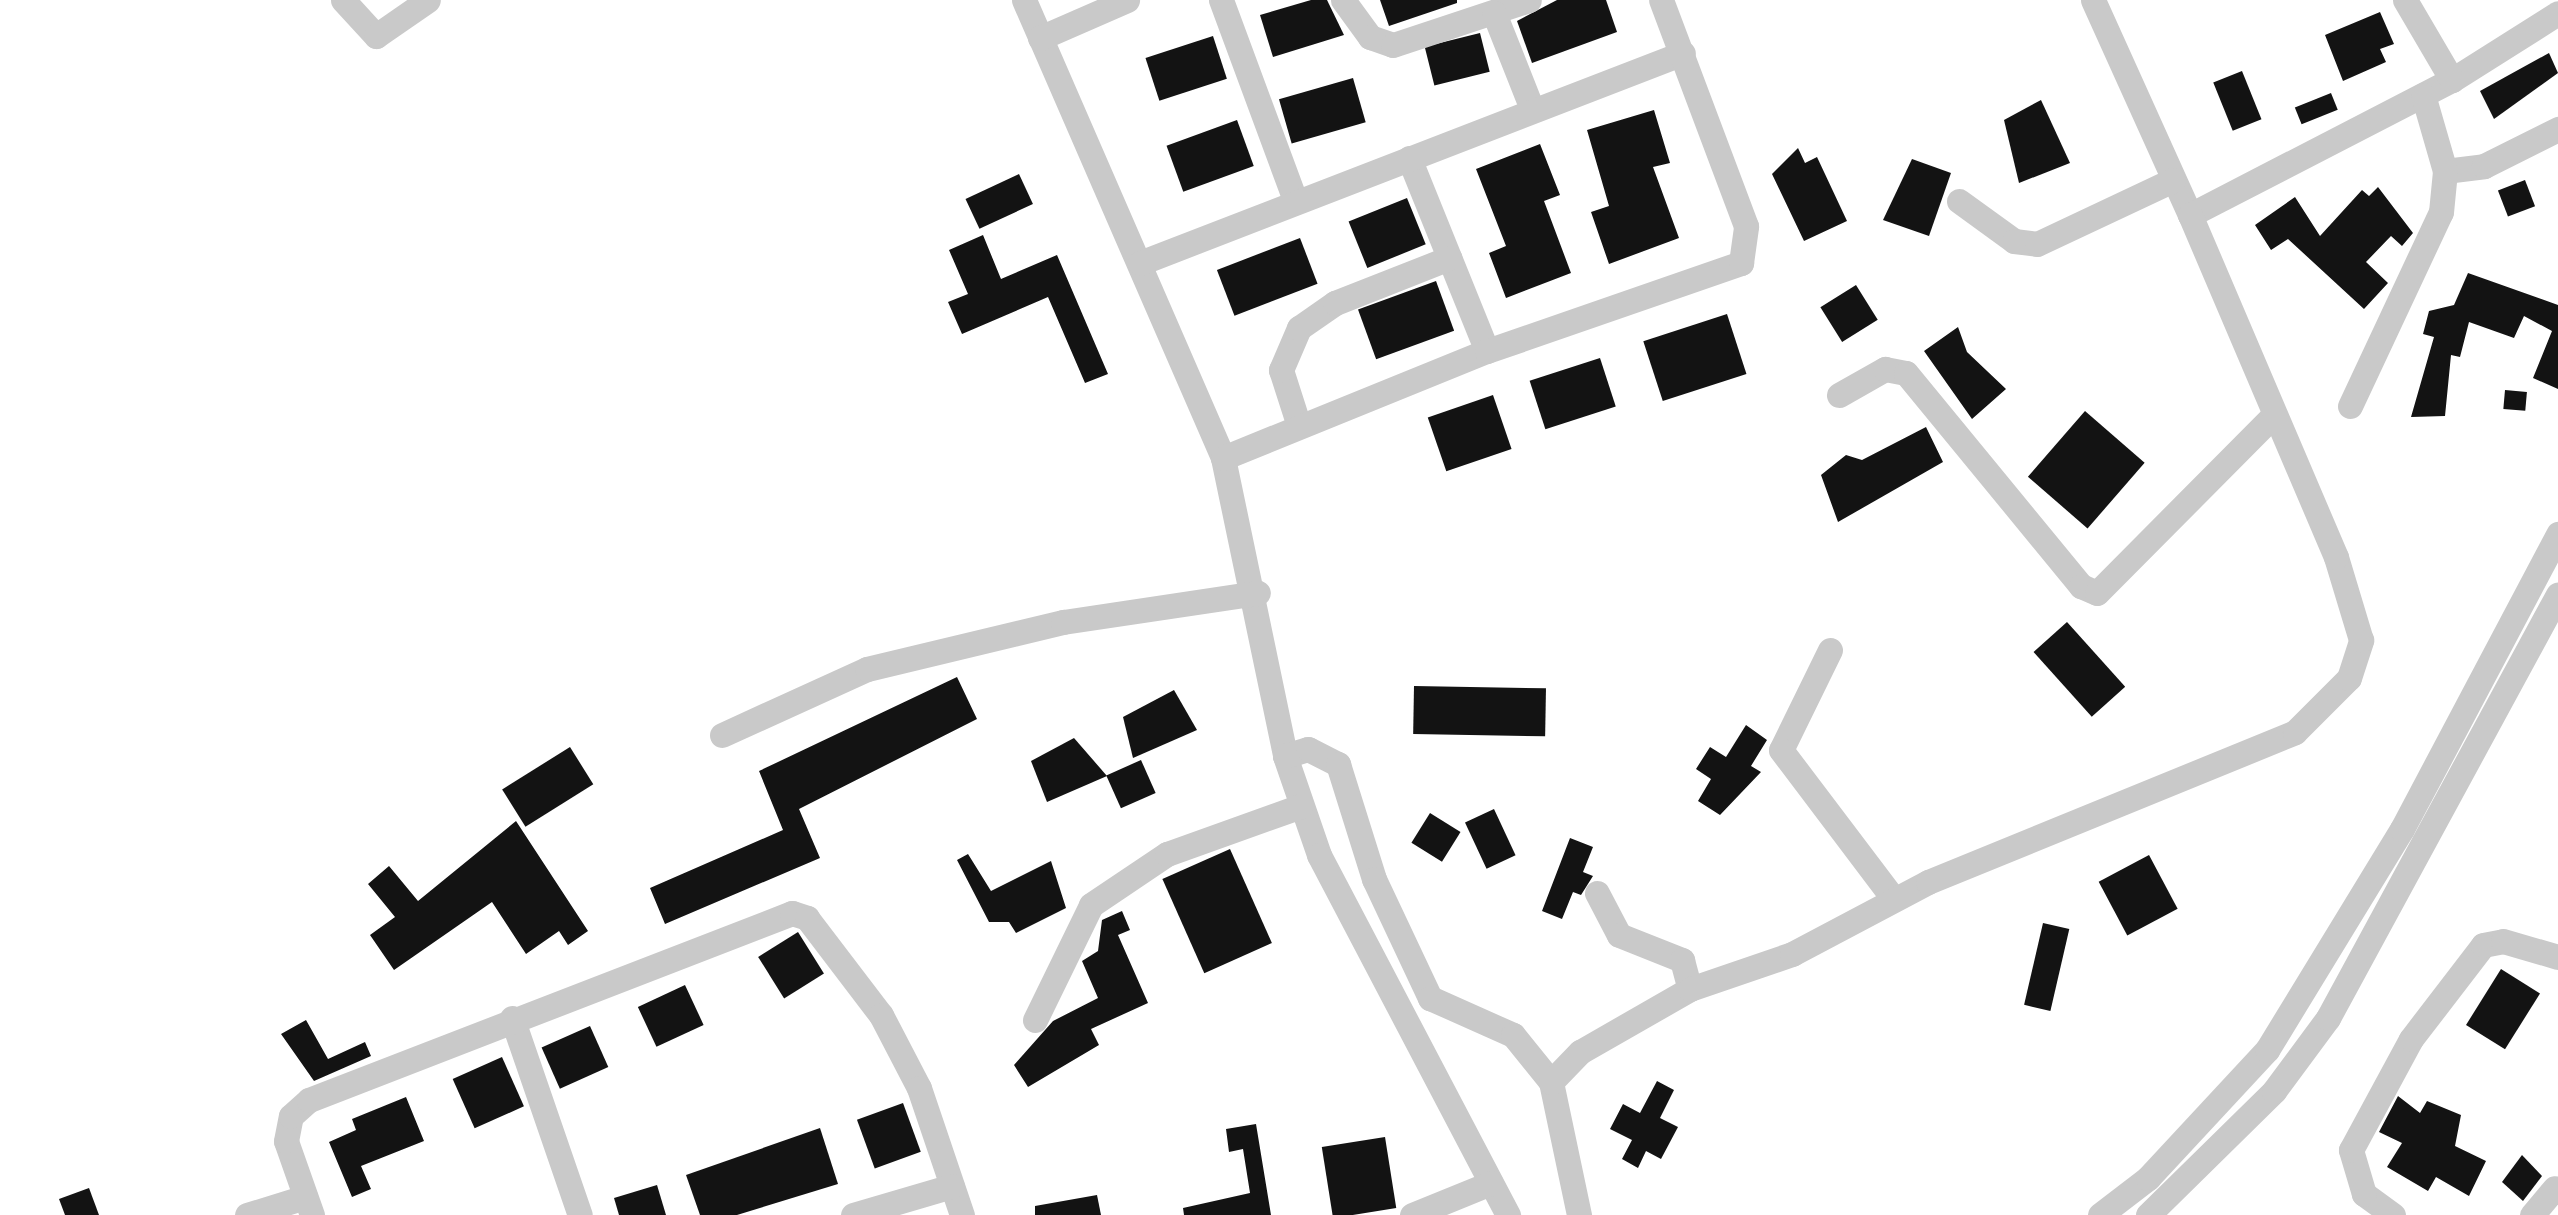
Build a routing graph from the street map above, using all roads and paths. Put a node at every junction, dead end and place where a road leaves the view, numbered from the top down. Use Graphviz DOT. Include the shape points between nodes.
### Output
graph roads {
  1 [pos="343,0"];
  2 [pos="428,0"];
  3 [pos="1024,0"];
  4 [pos="1127,0"];
  5 [pos="1221,0"];
  6 [pos="1343,0"];
  7 [pos="1529,0"];
  8 [pos="1661,0"];
  9 [pos="2093,0"];
  10 [pos="2405,0"];
  11 [pos="1494,13"];
  12 [pos="2558,13"];
  13 [pos="1040,38"];
  14 [pos="1682,54"];
  15 [pos="2452,80"];
  16 [pos="2424,96"];
  17 [pos="1532,109"];
  18 [pos="2558,130"];
  19 [pos="1409,158"];
  20 [pos="2445,171"];
  21 [pos="2173,180"];
  22 [pos="1294,197"];
  23 [pos="1959,200"];
  24 [pos="2190,214"];
  25 [pos="1450,258"];
  26 [pos="1140,263"];
  27 [pos="1486,351"];
  28 [pos="1839,394"];
  29 [pos="2350,406"];
  30 [pos="2271,418"];
  31 [pos="1299,426"];
  32 [pos="1223,458"];
  33 [pos="2558,534"];
  34 [pos="1258,593"];
  35 [pos="2558,594"];
  36 [pos="1830,650"];
  37 [pos="722,735"];
  38 [pos="1285,756"];
  39 [pos="1301,806"];
  40 [pos="1597,893"];
  41 [pos="1893,898"];
  42 [pos="2558,957"];
  43 [pos="1690,989"];
  44 [pos="512,1018"];
  45 [pos="1034,1020"];
  46 [pos="1551,1082"];
  47 [pos="1492,1184"];
  48 [pos="952,1186"];
  49 [pos="2555,1188"];
  50 [pos="309,1206"];
  51 [pos="247,1215"];
  52 [pos="580,1215"];
  53 [pos="853,1215"];
  54 [pos="962,1215"];
  55 [pos="1412,1215"];
  56 [pos="1508,1215"];
  57 [pos="1579,1215"];
  58 [pos="2100,1215"];
  59 [pos="2148,1215"];
  60 [pos="2393,1215"];
  61 [pos="2532,1215"];
  1 -- 2 [label="street" via="376,36"];
  3 -- 13 [label="street"];
  4 -- 13 [label="street"];
  5 -- 22 [label="street"];
  6 -- 11 [label="street" via="1370,37 1393,45"];
  7 -- 11 [label="street"];
  8 -- 14 [label="street"];
  9 -- 21 [label="street"];
  10 -- 15 [label="street"];
  11 -- 17 [label="street"];
  12 -- 15 [label="street"];
  13 -- 26 [label="street"];
  14 -- 17 [label="street"];
  14 -- 27 [label="street" via="1746,226 1741,263"];
  15 -- 16 [label="street"];
  16 -- 20 [label="street"];
  16 -- 24 [label="street"];
  17 -- 19 [label="street"];
  18 -- 20 [label="street" via="2484,166"];
  19 -- 22 [label="street"];
  19 -- 25 [label="street"];
  20 -- 29 [label="street" via="2442,212 2414,283"];
  21 -- 23 [label="street" via="2037,244 2014,241"];
  21 -- 24 [label="street"];
  22 -- 26 [label="street"];
  24 -- 30 [label="street"];
  25 -- 27 [label="street"];
  25 -- 31 [label="street" via="1335,303 1299,328 1281,370"];
  26 -- 32 [label="street"];
  27 -- 31 [label="street"];
  28 -- 30 [label="street" via="1885,369 1906,372 2082,586 2096,593"];
  30 -- 41 [label="street" via="2356,624 2360,658 2349,678 2295,732"];
  31 -- 32 [label="street"];
  32 -- 34 [label="street"];
  33 -- 58 [label="street" via="2402,829 2268,1050 2148,1178"];
  34 -- 37 [label="street" via="1063,622 867,669"];
  34 -- 38 [label="street"];
  35 -- 59 [label="street" via="2328,1018 2282,1081"];
  36 -- 41 [label="street" via="1783,758"];
  38 -- 39 [label="street"];
  38 -- 46 [label="street" via="1308,749 1338,764 1374,879 1430,998 1513,1035"];
  39 -- 45 [label="street" via="1167,854 1091,905"];
  39 -- 47 [label="street" via="1369,965"];
  40 -- 43 [label="street" via="1618,935 1682,960"];
  41 -- 43 [label="street" via="1792,954"];
  42 -- 60 [label="street" via="2503,940 2483,945 2411,1039 2351,1150 2364,1194"];
  43 -- 46 [label="street" via="1592,1044"];
  44 -- 48 [label="street" via="771,915 807,918 881,1015 919,1088"];
  44 -- 50 [label="street" via="309,1100 291,1116 286,1141"];
  44 -- 52 [label="street"];
  46 -- 57 [label="street"];
  47 -- 55 [label="street"];
  47 -- 56 [label="street"];
  48 -- 53 [label="street"];
  48 -- 54 [label="street"];
  49 -- 61 [label="street"];
  50 -- 51 [label="street"];
}
